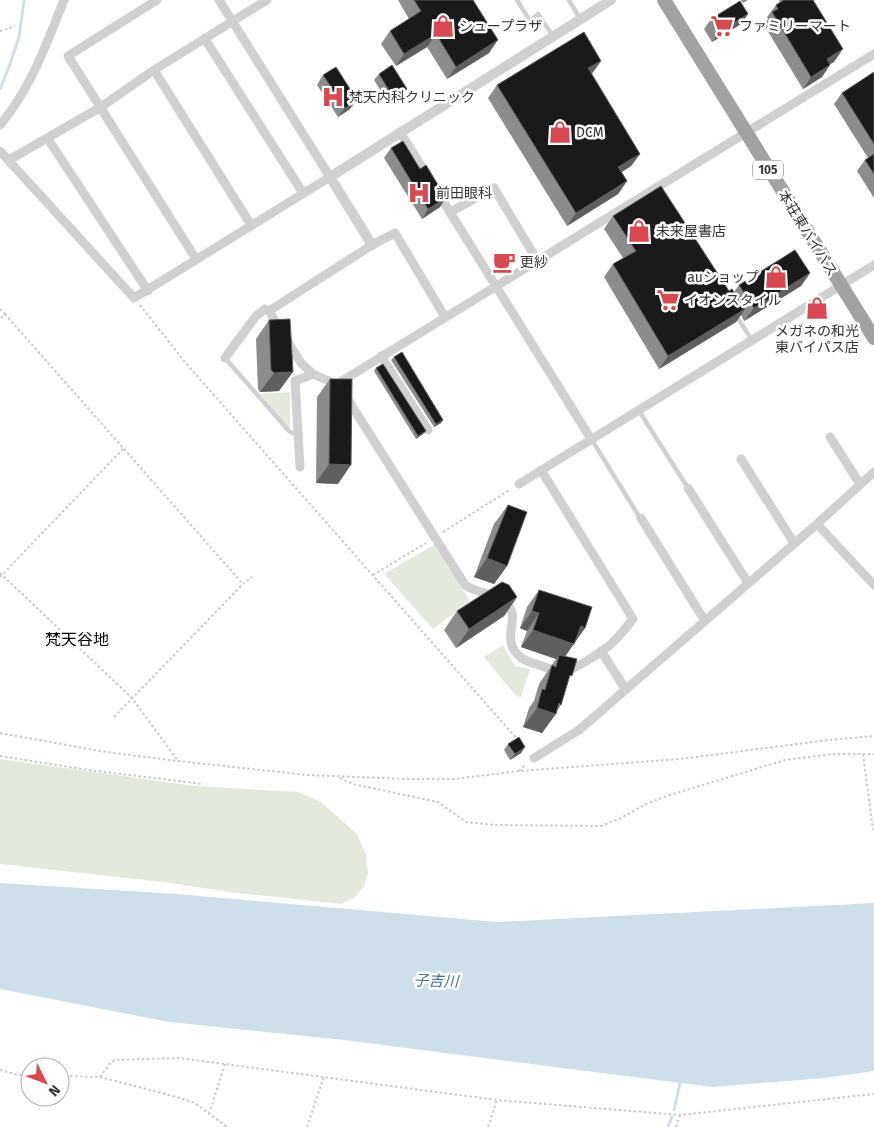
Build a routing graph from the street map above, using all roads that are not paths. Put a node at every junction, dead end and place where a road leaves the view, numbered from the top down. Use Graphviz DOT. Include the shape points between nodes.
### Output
graph roads {
  1 [pos="64,0"];
  2 [pos="157,0"];
  3 [pos="219,0"];
  4 [pos="267,0"];
  5 [pos="517,0"];
  6 [pos="569,0"];
  7 [pos="611,0"];
  8 [pos="664,0"];
  9 [pos="580,19"];
  10 [pos="232,22"];
  11 [pos="553,36"];
  12 [pos="205,39"];
  13 [pos="874,54"];
  14 [pos="154,70"];
  15 [pos="101,107"];
  16 [pos="0,126"];
  17 [pos="400,132"];
  18 [pos="745,133"];
  19 [pos="48,138"];
  20 [pos="0,150"];
  21 [pos="9,160"];
  22 [pos="330,177"];
  23 [pos="303,193"];
  24 [pos="450,212"];
  25 [pos="251,225"];
  26 [pos="372,245"];
  27 [pos="196,259"];
  28 [pos="537,260"];
  29 [pos="874,265"];
  30 [pos="842,286"];
  31 [pos="496,287"];
  32 [pos="148,291"];
  33 [pos="269,310"];
  34 [pos="733,311"];
  35 [pos="445,317"];
  36 [pos="874,338"];
  37 [pos="752,340"];
  38 [pos="381,356"];
  39 [pos="225,358"];
  40 [pos="313,374"];
  41 [pos="337,384"];
  42 [pos="638,410"];
  43 [pos="428,430"];
  44 [pos="297,434"];
  45 [pos="830,437"];
  46 [pos="591,438"];
  47 [pos="741,459"];
  48 [pos="300,467"];
  49 [pos="541,470"];
  50 [pos="874,472"];
  51 [pos="519,484"];
  52 [pos="860,484"];
  53 [pos="688,488"];
  54 [pos="641,518"];
  55 [pos="817,524"];
  56 [pos="794,543"];
  57 [pos="748,583"];
  58 [pos="874,585"];
  59 [pos="705,621"];
  60 [pos="601,651"];
  61 [pos="626,690"];
  62 [pos="534,758"];
  1 -- 16 [label="street" via="35,72 16,106"];
  2 -- 15 [label="street" via="68,56"];
  3 -- 10 [label="street"];
  4 -- 10 [label="street"];
  5 -- 11 [label="lane" via="530,21 538,14"];
  6 -- 9 [label="lane"];
  7 -- 9 [label="street"];
  8 -- 18 [label="highway, 本荘東バイパス / 105"];
  9 -- 11 [label="street"];
  10 -- 12 [label="street"];
  10 -- 22 [label="street"];
  11 -- 17 [label="street"];
  12 -- 14 [label="street"];
  12 -- 23 [label="street"];
  13 -- 18 [label="street"];
  14 -- 15 [label="street"];
  14 -- 25 [label="street"];
  15 -- 19 [label="street"];
  15 -- 27 [label="street"];
  17 -- 22 [label="street"];
  17 -- 24 [label="street"];
  18 -- 28 [label="street" via="657,192"];
  18 -- 30 [label="highway, 本荘東バイパス / 105"];
  19 -- 21 [label="street"];
  19 -- 32 [label="street"];
  20 -- 21 [label="street"];
  21 -- 32 [label="street" via="134,298"];
  22 -- 23 [label="street"];
  22 -- 26 [label="street"];
  23 -- 25 [label="street"];
  24 -- 28 [label="street" via="494,188"];
  24 -- 31 [label="street"];
  25 -- 27 [label="street"];
  26 -- 33 [label="street"];
  26 -- 35 [label="street" via="394,233"];
  27 -- 32 [label="street"];
  28 -- 31 [label="street"];
  29 -- 30 [label="street"];
  30 -- 36 [label="highway, 本荘東バイパス / 105"];
  30 -- 37 [label="street"];
  31 -- 35 [label="street"];
  31 -- 46 [label="street"];
  33 -- 39 [label="street" via="265,309 256,316"];
  33 -- 40 [label="street" via="301,363"];
  34 -- 37 [label="lane"];
  35 -- 38 [label="street"];
  37 -- 42 [label="street"];
  38 -- 41 [label="street"];
  38 -- 43 [label="street"];
  39 -- 44 [label="lane" via="288,431"];
  40 -- 41 [label="street"];
  40 -- 44 [label="street" via="295,381"];
  41 -- 60 [label="street" via="465,584 472,590 495,596 512,610 510,638 517,654 526,661 563,672"];
  42 -- 46 [label="street"];
  42 -- 53 [label="lane"];
  44 -- 48 [label="street"];
  45 -- 52 [label="street"];
  46 -- 49 [label="street"];
  46 -- 54 [label="lane"];
  47 -- 56 [label="street"];
  49 -- 51 [label="street"];
  49 -- 60 [label="street" via="633,619 612,644"];
  50 -- 52 [label="street"];
  52 -- 55 [label="street"];
  53 -- 57 [label="street"];
  54 -- 59 [label="street"];
  55 -- 56 [label="street"];
  55 -- 58 [label="street"];
  56 -- 57 [label="street"];
  57 -- 59 [label="street"];
  59 -- 61 [label="street"];
  60 -- 61 [label="street"];
  61 -- 62 [label="street" via="579,730"];
}
